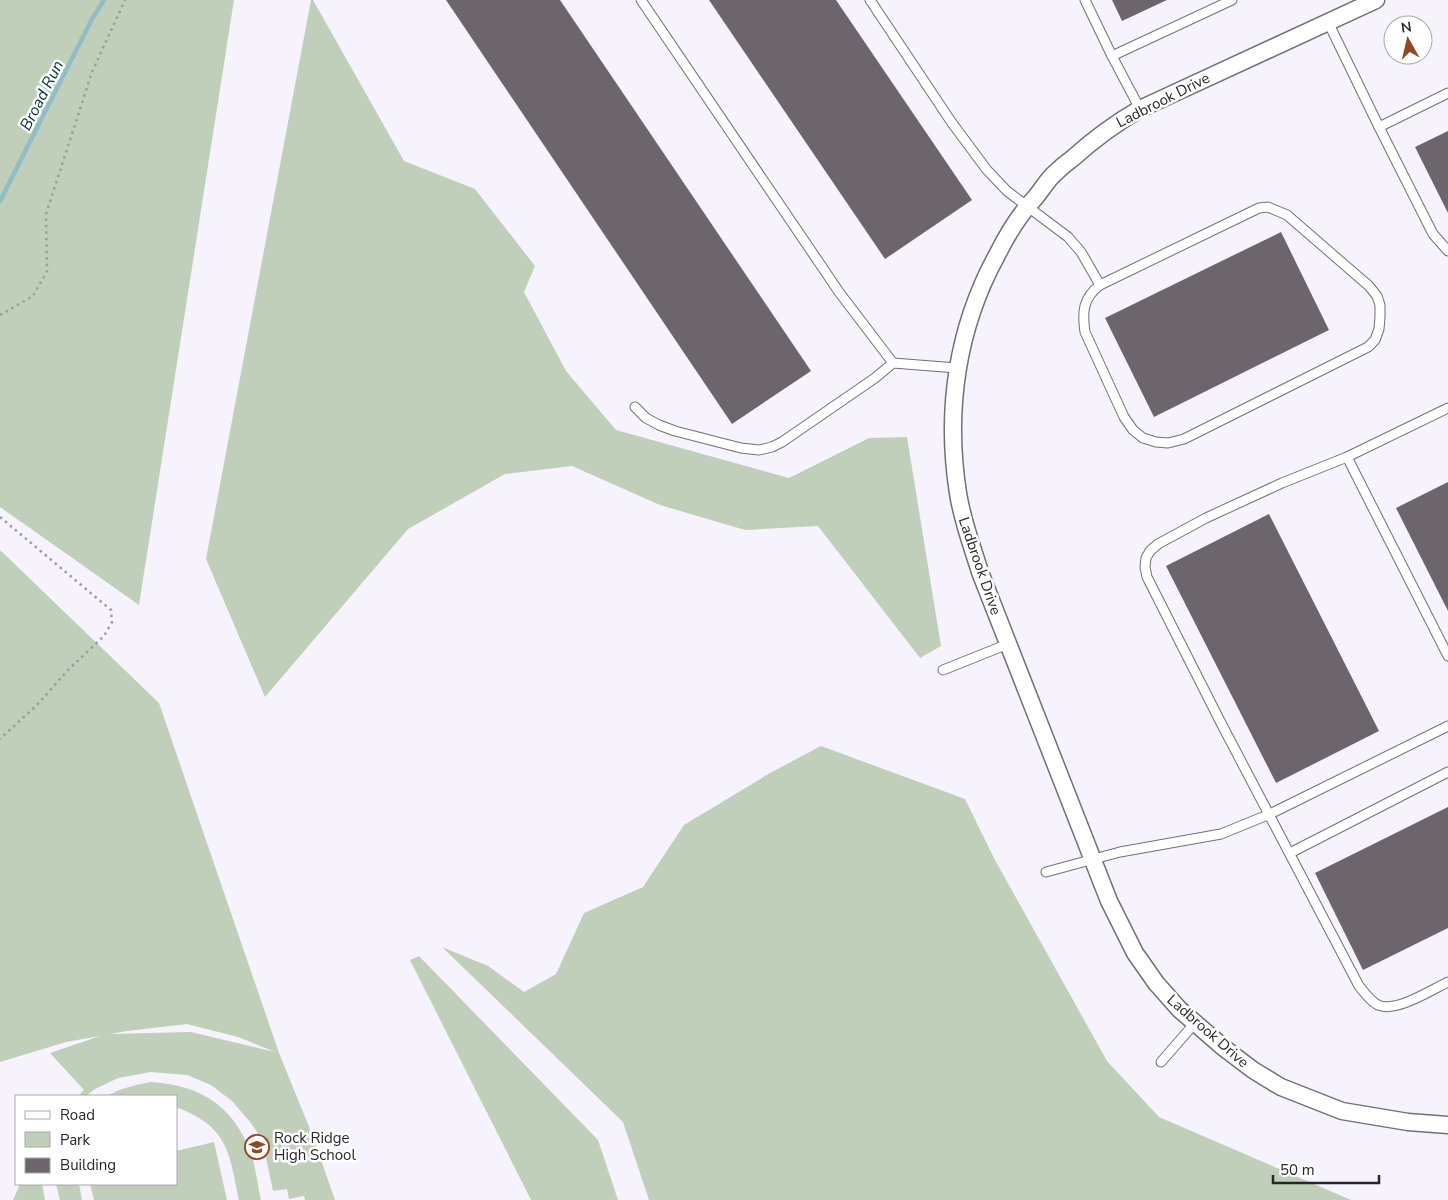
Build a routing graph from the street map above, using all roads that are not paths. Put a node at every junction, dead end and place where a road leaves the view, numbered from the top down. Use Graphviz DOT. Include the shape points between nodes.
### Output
graph roads {
  1 [pos="641,0"];
  2 [pos="870,0"];
  3 [pos="1085,0"];
  4 [pos="1232,0"];
  5 [pos="1376,0"];
  6 [pos="1328,22"];
  7 [pos="1112,56"];
  8 [pos="1448,93"];
  9 [pos="1140,109"];
  10 [pos="1379,127"];
  11 [pos="1027,206"];
  12 [pos="1448,251"];
  13 [pos="1100,285"];
  14 [pos="894,364"];
  15 [pos="957,368"];
  16 [pos="635,407"];
  17 [pos="1448,408"];
  18 [pos="1347,457"];
  19 [pos="1008,644"];
  20 [pos="1448,656"];
  21 [pos="943,670"];
  22 [pos="1448,726"];
  23 [pos="1448,772"];
  24 [pos="1270,814"];
  25 [pos="1290,853"];
  26 [pos="1092,860"];
  27 [pos="1046,872"];
  28 [pos="1448,982"];
  29 [pos="1195,1023"];
  30 [pos="1161,1062"];
  31 [pos="1448,1125"];
  1 -- 14 [label="lane" via="839,292"];
  2 -- 11 [label="lane" via="987,170"];
  3 -- 7 [label="lane"];
  4 -- 7 [label="lane"];
  5 -- 6 [label="street, Ladbrook Drive"];
  6 -- 9 [label="street, Ladbrook Drive"];
  6 -- 10 [label="lane"];
  7 -- 9 [label="lane"];
  8 -- 10 [label="lane"];
  9 -- 11 [label="street, Ladbrook Drive" via="1083,149"];
  10 -- 12 [label="lane" via="1433,234"];
  11 -- 13 [label="lane" via="1068,237"];
  11 -- 15 [label="street, Ladbrook Drive" via="983,279"];
  13 -- 13 [label="lane" via="1086,299 1085,332 1124,417 1142,438 1156,442 1184,439 1368,347 1379,329 1380,305 1370,286 1287,214 1268,207 1259,208"];
  14 -- 15 [label="lane"];
  14 -- 16 [label="lane" via="782,442 758,450 659,426"];
  15 -- 19 [label="street, Ladbrook Drive" via="952,432 962,517"];
  17 -- 18 [label="lane"];
  18 -- 20 [label="lane"];
  18 -- 24 [label="lane" via="1206,518 1158,544 1146,558 1144,568 1147,577"];
  19 -- 21 [label="lane"];
  19 -- 26 [label="street, Ladbrook Drive"];
  22 -- 24 [label="lane"];
  23 -- 25 [label="lane"];
  24 -- 25 [label="lane"];
  24 -- 26 [label="lane" via="1222,834 1138,848"];
  25 -- 28 [label="lane" via="1359,986 1368,997 1379,1005 1391,1007"];
  26 -- 27 [label="lane"];
  26 -- 29 [label="street, Ladbrook Drive" via="1135,953 1156,983"];
  29 -- 30 [label="lane"];
  29 -- 31 [label="street, Ladbrook Drive" via="1252,1070 1281,1087 1342,1111"];
}
